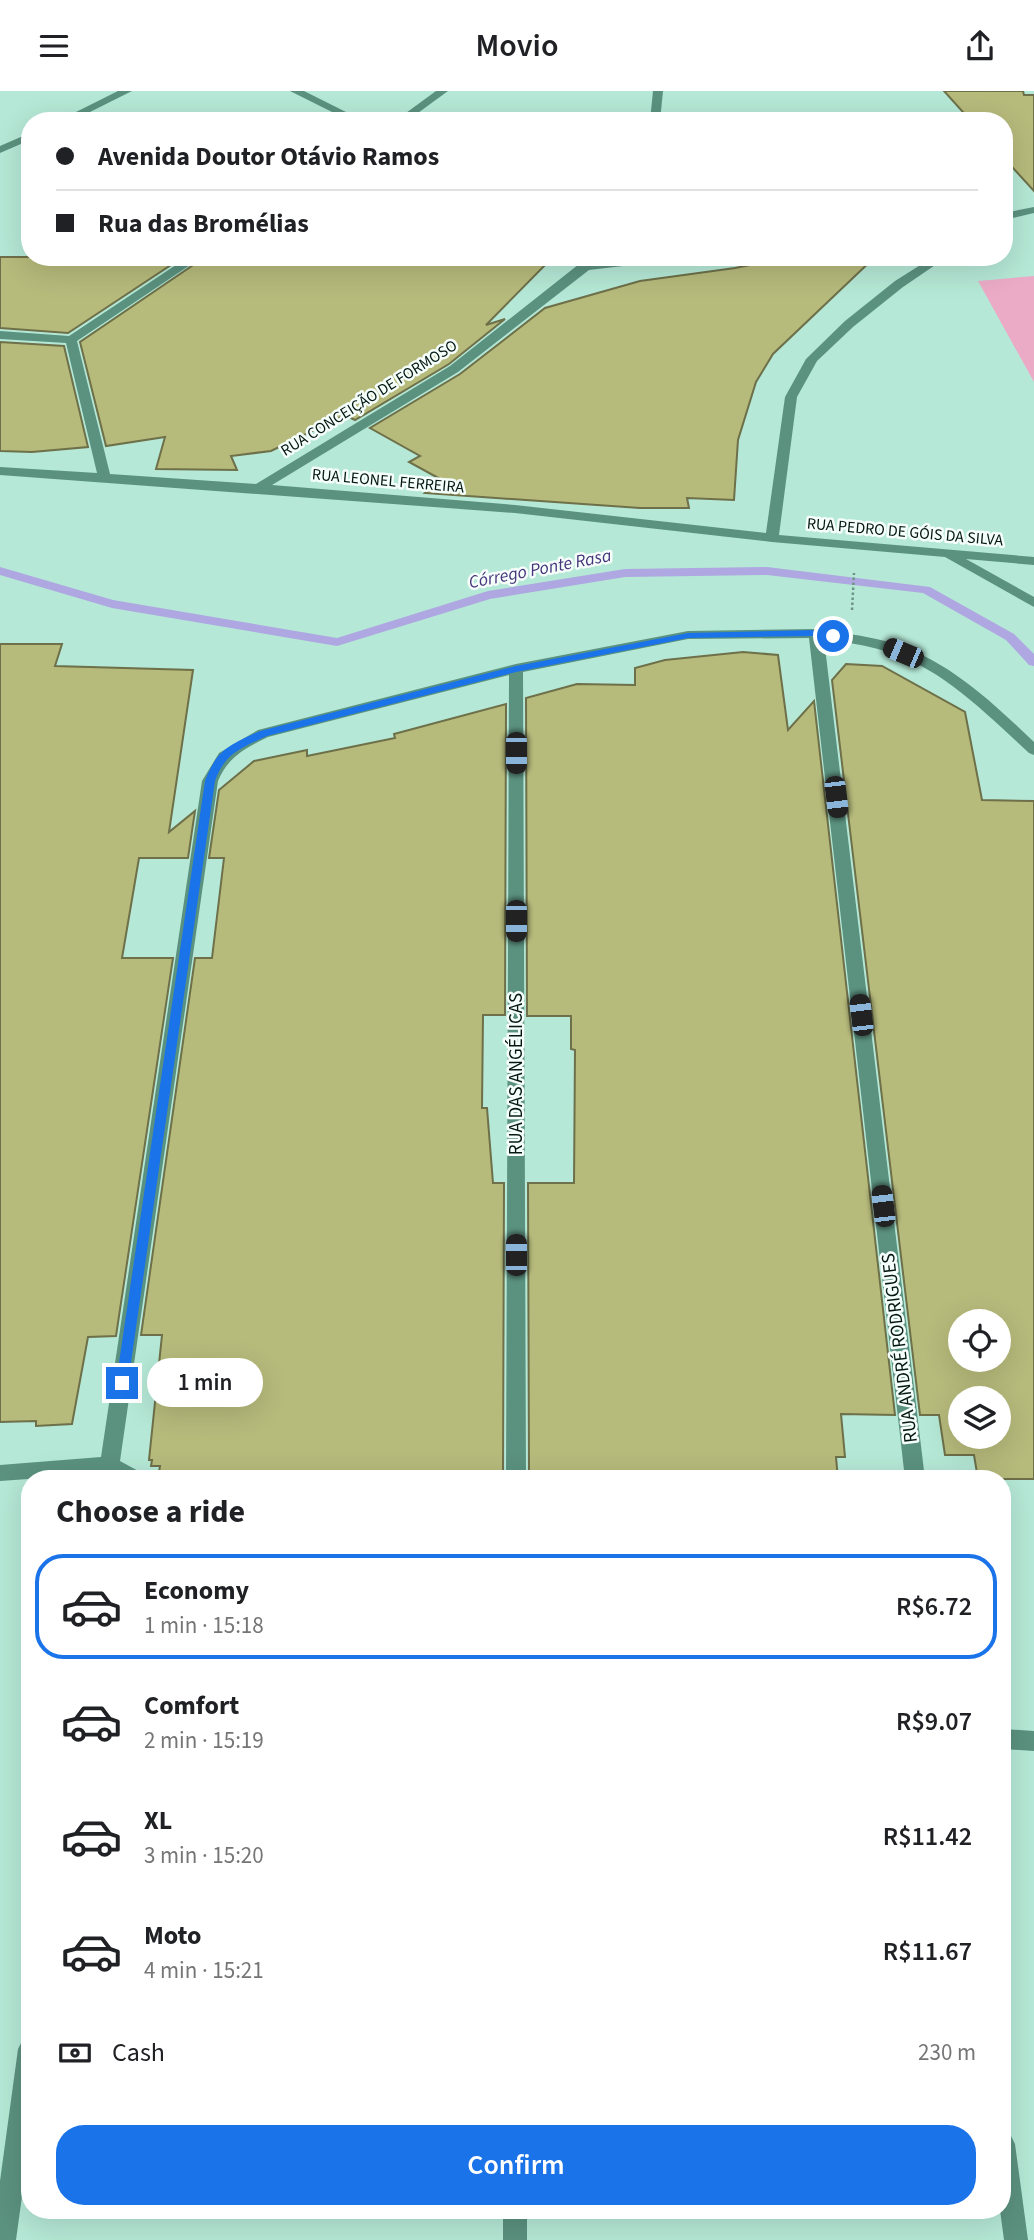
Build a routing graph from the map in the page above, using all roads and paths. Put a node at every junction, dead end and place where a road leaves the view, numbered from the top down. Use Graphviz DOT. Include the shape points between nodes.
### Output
graph roads {
  1 [pos="127,91"];
  2 [pos="295,91"];
  3 [pos="443,91"];
  4 [pos="658,91"];
  5 [pos="82,112"];
  6 [pos="340,112"];
  7 [pos="413,112"];
  8 [pos="656,112"];
  9 [pos="21,140"];
  10 [pos="0,150"];
  11 [pos="1034,210"];
  12 [pos="1013,214"];
  13 [pos="182,266"];
  14 [pos="585,266"];
  15 [pos="927,266"];
  16 [pos="0,335"];
  17 [pos="71,340"];
  18 [pos="0,471"];
  19 [pos="105,479"];
  20 [pos="258,488"];
  21 [pos="772,538"];
  22 [pos="946,554"];
  23 [pos="1034,561"];
  24 [pos="854,565"];
  25 [pos="852,597"];
  26 [pos="1034,603"];
  27 [pos="816,633"];
  28 [pos="516,669"];
  29 [pos="1034,750"];
  30 [pos="109,1470"];
  31 [pos="516,1470"];
  32 [pos="914,1470"];
  33 [pos="0,1473"];
  34 [pos="21,1473"];
  35 [pos="1011,1740"];
  36 [pos="1034,1741"];
  37 [pos="21,2115"];
  38 [pos="1011,2203"];
  39 [pos="515,2219"];
  40 [pos="4,2240"];
  41 [pos="515,2240"];
  42 [pos="1016,2240"];
  1 -- 5 [label="street"];
  2 -- 6 [label="street"];
  3 -- 7 [label="street"];
  4 -- 8 [label="street"];
  9 -- 10 [label="street"];
  11 -- 12 [label="street"];
  13 -- 17 [label="street"];
  14 -- 20 [label="street, RUA CONCEIÇÃO DE FORMOSO" via="454,369"];
  15 -- 21 [label="street" via="849,324 812,359 790,397"];
  16 -- 17 [label="street"];
  17 -- 19 [label="street"];
  18 -- 19 [label="street, RUA LEONEL FERREIRA"];
  19 -- 20 [label="street, RUA LEONEL FERREIRA"];
  20 -- 21 [label="street, RUA LEONEL FERREIRA" via="515,509"];
  21 -- 22 [label="street, RUA PEDRO DE GÓIS DA SILVA"];
  22 -- 23 [label="street, RUA PEDRO DE GÓIS DA SILVA"];
  22 -- 26 [label="street"];
  24 -- 25 [label="path"];
  27 -- 28 [label="street" via="688,635"];
  27 -- 29 [label="street" via="883,645 922,661 968,688"];
  27 -- 32 [label="street, RUA ANDRÉ RODRIGUES"];
  28 -- 30 [label="street" via="263,733 217,761 210,781"];
  28 -- 31 [label="street, RUA DAS ANGÉLICAS"];
  33 -- 34 [label="street"];
  35 -- 36 [label="street"];
  37 -- 40 [label="street"];
  38 -- 42 [label="street"];
  39 -- 41 [label="street"];
}
